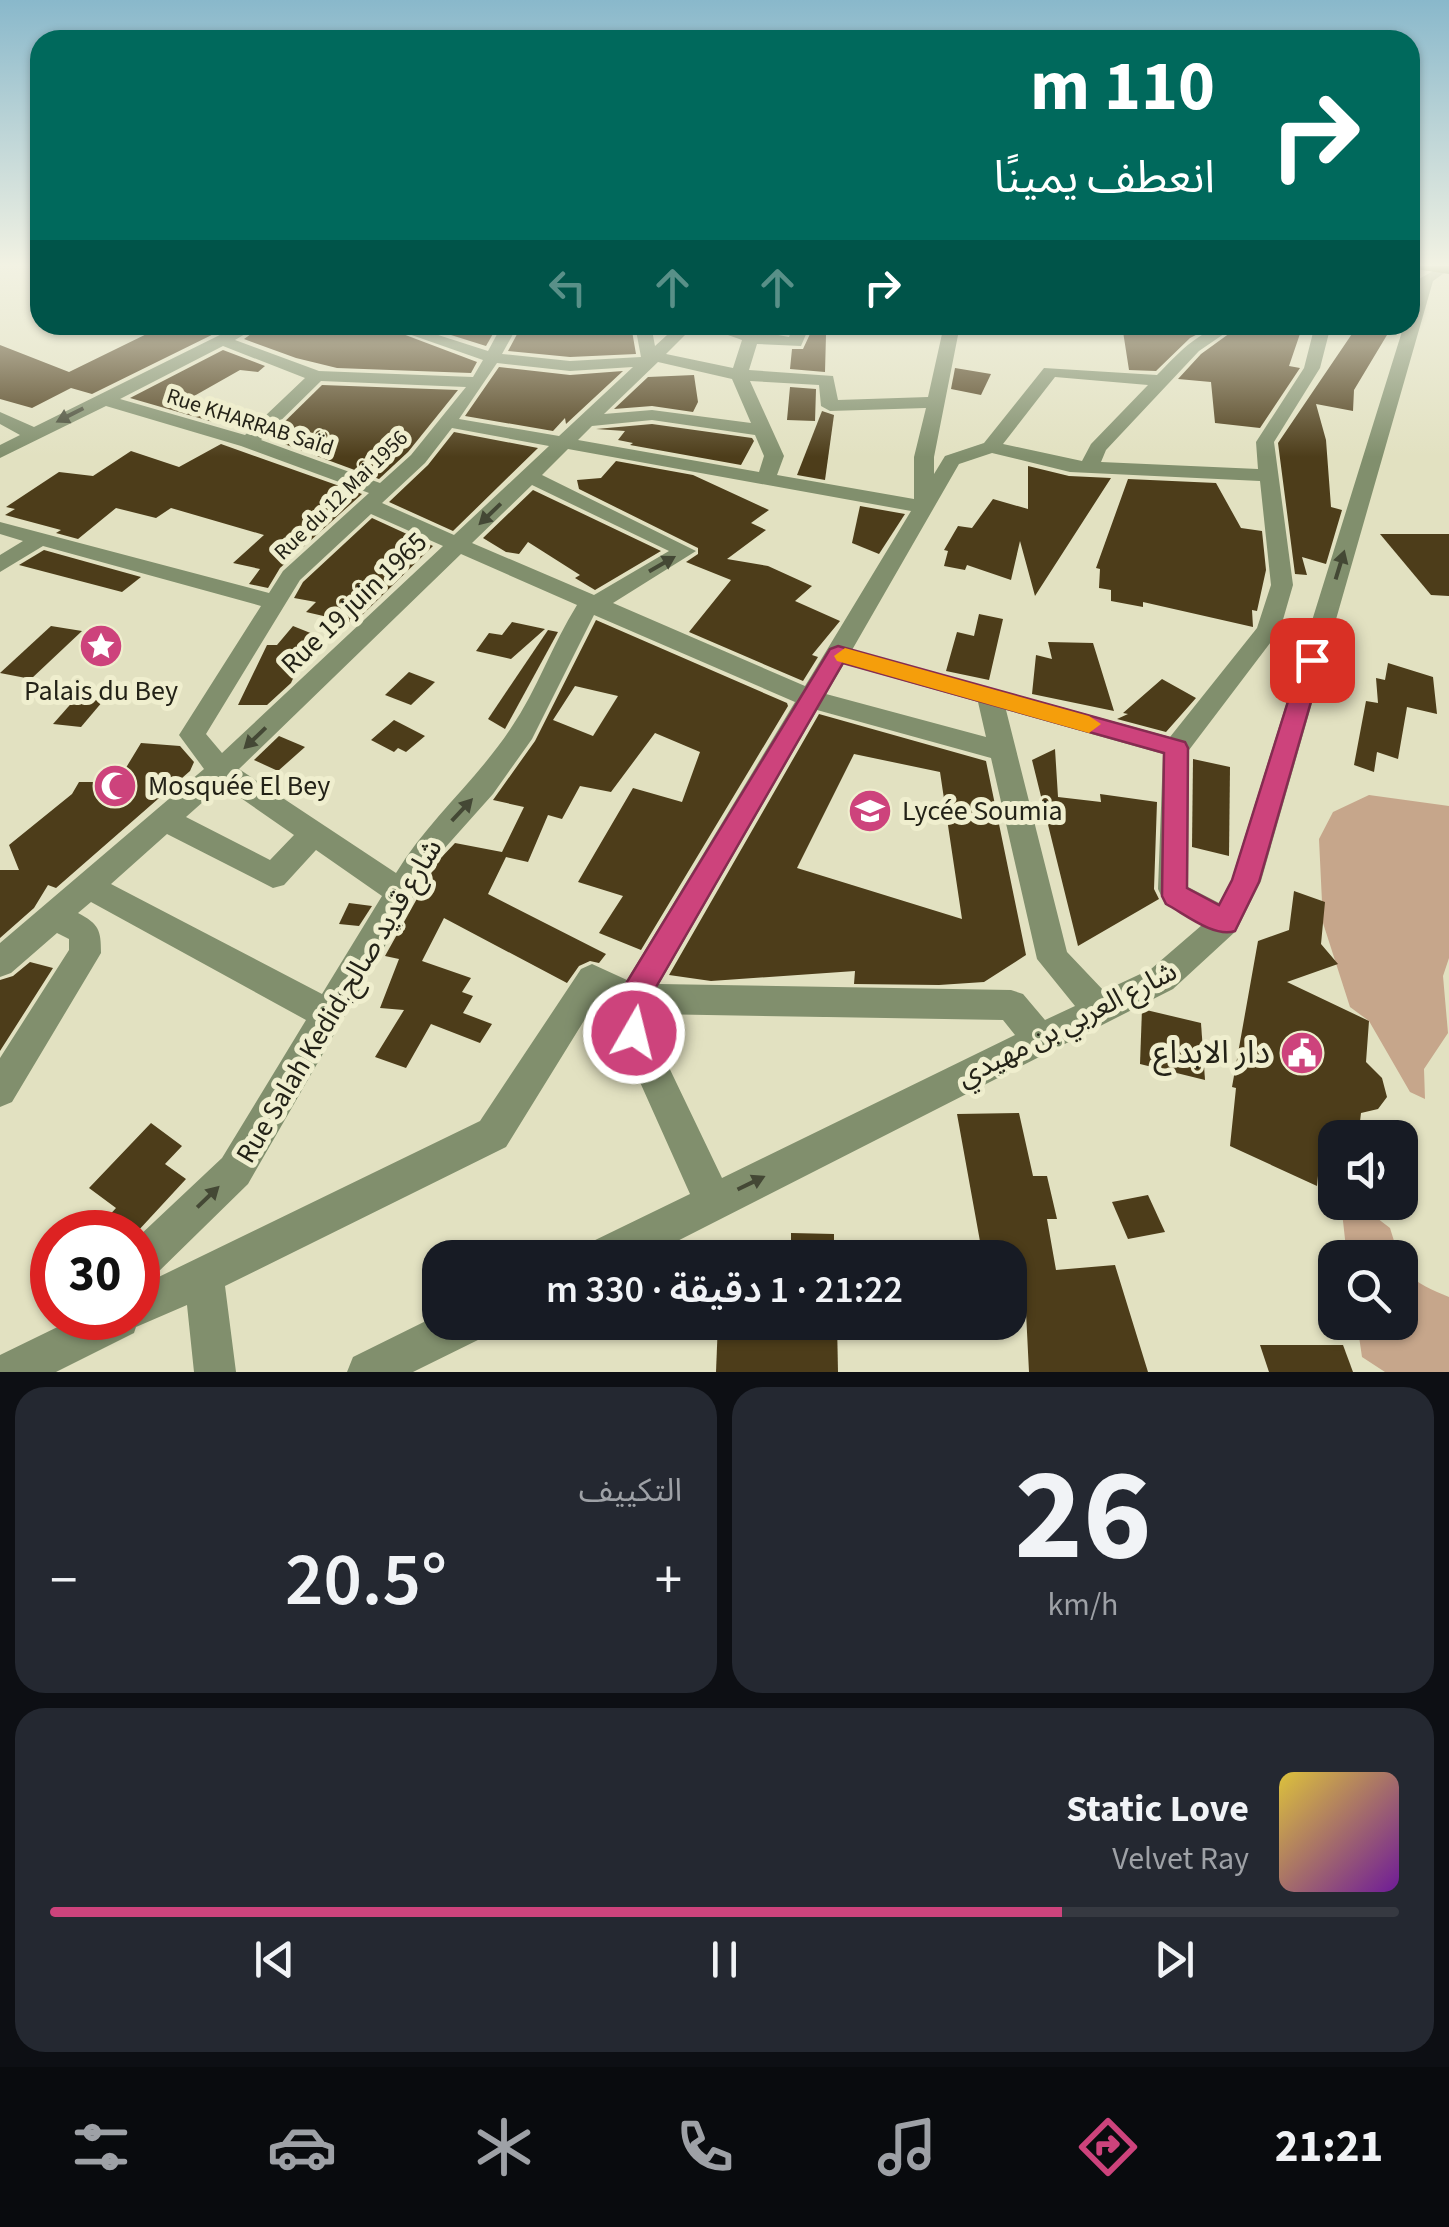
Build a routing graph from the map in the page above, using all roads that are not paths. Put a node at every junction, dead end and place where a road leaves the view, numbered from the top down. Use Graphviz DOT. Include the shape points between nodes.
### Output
graph roads {
  1 [pos="229,335"];
  2 [pos="422,335"];
  3 [pos="505,335"];
  4 [pos="646,335"];
  5 [pos="676,335"];
  6 [pos="741,335"];
  7 [pos="798,335"];
  8 [pos="950,335"];
  9 [pos="1213,335"];
  10 [pos="1321,335"];
  11 [pos="1408,335"];
  12 [pos="751,338"];
  13 [pos="220,339"];
  14 [pos="493,358"];
  15 [pos="652,358"];
  16 [pos="317,376"];
  17 [pos="739,376"];
  18 [pos="1162,380"];
  19 [pos="479,382"];
  20 [pos="102,398"];
  21 [pos="936,402"];
  22 [pos="0,418"];
  23 [pos="587,421"];
  24 [pos="448,422"];
  25 [pos="762,430"];
  26 [pos="34,434"];
  27 [pos="248,442"];
  28 [pos="564,442"];
  29 [pos="991,448"];
  30 [pos="0,452"];
  31 [pos="1089,467"];
  32 [pos="529,476"];
  33 [pos="1270,476"];
  34 [pos="764,481"];
  35 [pos="375,498"];
  36 [pos="924,507"];
  37 [pos="0,528"];
  38 [pos="40,538"];
  39 [pos="458,545"];
  40 [pos="0,565"];
  41 [pos="274,602"];
  42 [pos="593,604"];
  43 [pos="838,654"];
  44 [pos="990,697"];
  45 [pos="810,698"];
  46 [pos="1176,748"];
  47 [pos="1002,750"];
  48 [pos="222,770"];
  49 [pos="165,820"];
  50 [pos="314,833"];
  51 [pos="88,886"];
  52 [pos="400,892"];
  53 [pos="54,916"];
  54 [pos="1225,922"];
  55 [pos="0,962"];
  56 [pos="633,1000"];
  57 [pos="1100,1010"];
  58 [pos="328,1014"];
  59 [pos="1041,1040"];
  60 [pos="0,1090"];
  61 [pos="714,1202"];
  62 [pos="637,1240"];
  63 [pos="160,1243"];
  64 [pos="204,1276"];
  65 [pos="160,1297"];
  66 [pos="56,1340"];
  67 [pos="75,1340"];
  68 [pos="433,1340"];
  69 [pos="27,1364"];
  70 [pos="216,1372"];
  71 [pos="368,1372"];
  1 -- 13 [label="street"];
  2 -- 14 [label="street"];
  3 -- 14 [label="street, Rue du 12 Mai 1956"];
  4 -- 15 [label="street"];
  5 -- 15 [label="street, Rue 19 juin 1965"];
  6 -- 12 [label="street"];
  7 -- 12 [label="street" via="795,342"];
  8 -- 21 [label="street"];
  9 -- 18 [label="street"];
  10 -- 33 [label="street" via="1312,368 1265,442"];
  54 -- 11 [label="street, شارع العربي بن مهيدي, one-way" via="1246,882"];
  12 -- 17 [label="street"];
  13 -- 16 [label="street"];
  13 -- 20 [label="street"];
  14 -- 15 [label="street" via="570,366"];
  14 -- 19 [label="street, Rue du 12 Mai 1956"];
  15 -- 17 [label="street"];
  15 -- 23 [label="street, Rue 19 juin 1965"];
  16 -- 19 [label="street"];
  16 -- 27 [label="street"];
  17 -- 21 [label="street" via="826,380 830,406"];
  17 -- 25 [label="street"];
  18 -- 29 [label="street" via="1050,372"];
  18 -- 31 [label="street" via="1098,448"];
  19 -- 24 [label="street, Rue du 12 Mai 1956"];
  20 -- 26 [label="street, one-way"];
  20 -- 27 [label="street, Rue KHARRAB SaÏd"];
  21 -- 36 [label="street" via="924,457"];
  22 -- 26 [label="street"];
  23 -- 25 [label="street" via="652,415"];
  23 -- 28 [label="street, Rue 19 juin 1965"];
  24 -- 28 [label="street"];
  24 -- 35 [label="street, Rue du 12 Mai 1956"];
  25 -- 34 [label="street" via="774,456"];
  26 -- 30 [label="street"];
  27 -- 35 [label="street, Rue KHARRAB SaÏd"];
  28 -- 32 [label="street, Rue 19 juin 1965"];
  28 -- 34 [label="street"];
  29 -- 31 [label="street"];
  29 -- 36 [label="street" via="952,460"];
  31 -- 33 [label="street"];
  32 -- 39 [label="street, Rue 19 juin 1965, one-way"];
  42 -- 32 [label="street, Rue Salah Kedid;شارع قديد صالح, one-way" via="685,550"];
  33 -- 46 [label="street" via="1282,584 1268,630"];
  34 -- 36 [label="street"];
  35 -- 39 [label="street, Rue KHARRAB SaÏd"];
  35 -- 41 [label="street, Rue du 12 Mai 1956" via="296,569"];
  36 -- 43 [label="street"];
  37 -- 38 [label="street"];
  38 -- 40 [label="street"];
  38 -- 41 [label="street"];
  39 -- 42 [label="street, Rue KHARRAB SaÏd"];
  39 -- 48 [label="street, Rue 19 juin 1965, one-way"];
  41 -- 48 [label="street, Rue du 12 Mai 1956" via="192,735"];
  42 -- 45 [label="street, Rue KHARRAB SaÏd"];
  52 -- 42 [label="street, Rue Salah Kedid;شارع قديد صالح, one-way" via="425,850 523,732"];
  43 -- 44 [label="street"];
  43 -- 45 [label="street"];
  44 -- 46 [label="street"];
  44 -- 47 [label="street"];
  45 -- 47 [label="street, Rue KHARRAB SaÏd"];
  45 -- 56 [label="street"];
  46 -- 54 [label="street" via="1174,889"];
  47 -- 57 [label="street" via="1052,959"];
  48 -- 49 [label="street, Rue 19 juin 1965"];
  48 -- 50 [label="street"];
  49 -- 50 [label="street" via="273,876"];
  49 -- 51 [label="street, Rue 19 juin 1965"];
  50 -- 52 [label="street"];
  51 -- 53 [label="street, Rue 19 juin 1965"];
  51 -- 58 [label="street"];
  52 -- 58 [label="street, Rue Salah Kedid;شارع قديد صالح"];
  53 -- 55 [label="street, Rue 19 juin 1965"];
  53 -- 60 [label="street" via="85,932 85,953"];
  54 -- 57 [label="street, شارع العربي بن مهيدي" via="1196,956 1162,980"];
  56 -- 59 [label="street" via="1011,1004"];
  56 -- 61 [label="street" via="634,1033"];
  56 -- 64 [label="street" via="592,978 493,1134"];
  57 -- 59 [label="street, شارع العربي بن مهيدي"];
  63 -- 58 [label="street, Rue Salah Kedid;شارع قديد صالح, one-way" via="234,1172"];
  61 -- 59 [label="street, شارع العربي بن مهيدي, one-way"];
  61 -- 62 [label="street, شارع العربي بن مهيدي"];
  64 -- 65 [label="street"];
  64 -- 70 [label="street"];
  66 -- 69 [label="street"];
  67 -- 69 [label="street"];
  68 -- 71 [label="street"];
}
